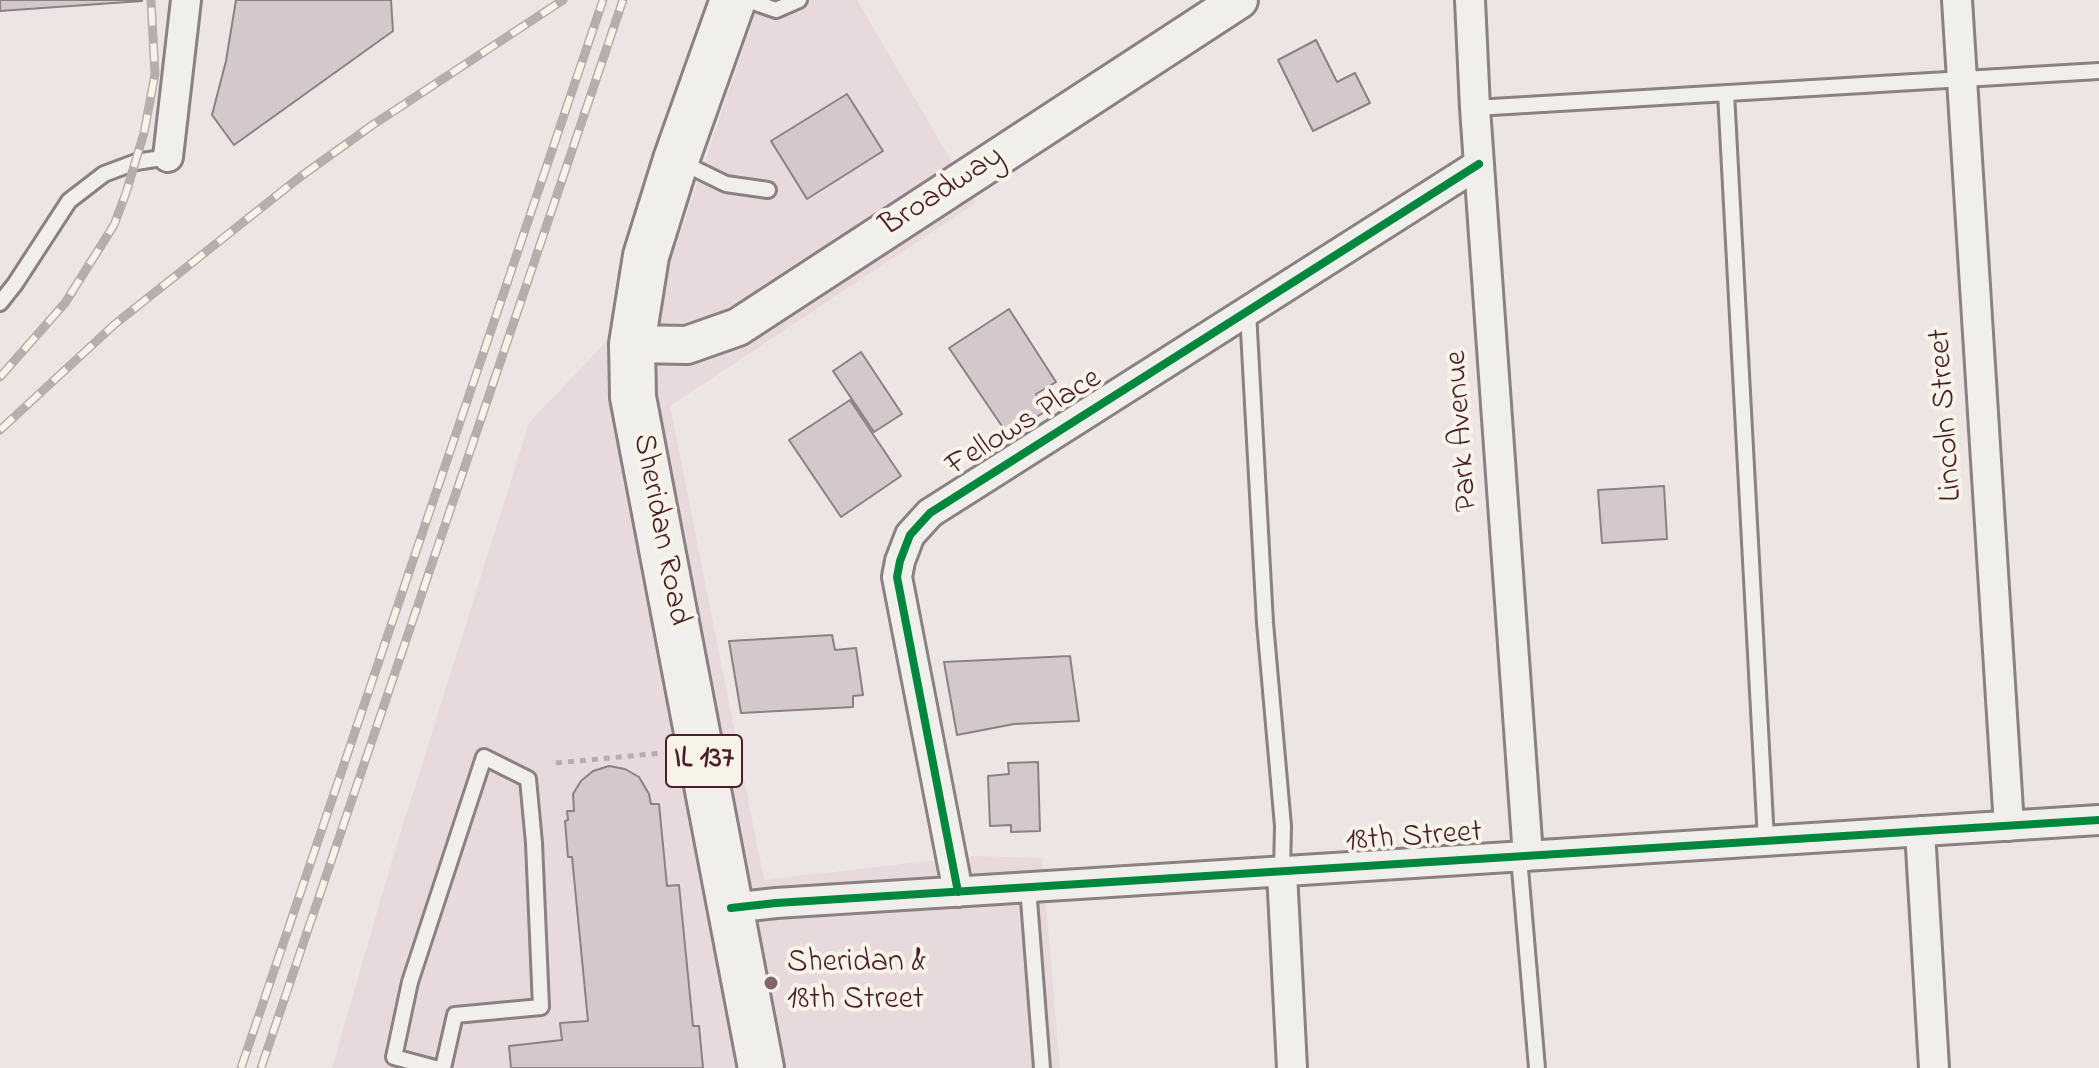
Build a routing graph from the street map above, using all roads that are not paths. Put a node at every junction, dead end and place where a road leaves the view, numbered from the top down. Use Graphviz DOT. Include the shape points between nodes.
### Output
graph roads {
  1 [pos="186,0"];
  2 [pos="733,0"];
  3 [pos="747,0"];
  4 [pos="799,0"];
  5 [pos="1239,0"];
  6 [pos="1470,0"];
  7 [pos="1957,0"];
  8 [pos="2099,71"];
  9 [pos="1960,79"];
  10 [pos="1726,93"];
  11 [pos="1475,108"];
  12 [pos="168,157"];
  13 [pos="676,160"];
  14 [pos="1479,164"];
  15 [pos="768,190"];
  16 [pos="0,303"];
  17 [pos="1248,312"];
  18 [pos="632,344"];
  19 [pos="2099,820"];
  20 [pos="2009,826"];
  21 [pos="1920,831"];
  22 [pos="1766,841"];
  23 [pos="1524,856"];
  24 [pos="1282,872"];
  25 [pos="1028,887"];
  26 [pos="958,892"];
  27 [pos="731,908"];
  28 [pos="435,1068"];
  29 [pos="443,1068"];
  30 [pos="761,1068"];
  31 [pos="1042,1068"];
  32 [pos="1292,1068"];
  33 [pos="1537,1068"];
  34 [pos="1934,1068"];
  1 -- 12 [label="street"];
  2 -- 13 [label="highway, Sheridan Road / IL 137"];
  3 -- 4 [label="lane" via="776,10"];
  5 -- 18 [label="street, Broadway" via="738,327 687,345"];
  6 -- 11 [label="street, Park Avenue"];
  7 -- 9 [label="street, Lincoln Street"];
  8 -- 9 [label="lane"];
  9 -- 10 [label="lane"];
  9 -- 20 [label="street, Lincoln Street"];
  10 -- 11 [label="lane"];
  10 -- 22 [label="lane"];
  11 -- 14 [label="street, Park Avenue"];
  12 -- 16 [label="lane" via="104,174 69,201"];
  13 -- 15 [label="lane" via="726,184"];
  13 -- 18 [label="highway, Sheridan Road / IL 137" via="646,256"];
  14 -- 17 [label="street, Fellows Place"];
  14 -- 23 [label="street, Park Avenue"];
  17 -- 24 [label="lane"];
  17 -- 26 [label="street, Fellows Place" via="930,513 910,535 897,577"];
  18 -- 27 [label="highway, Sheridan Road / IL 137" via="641,450"];
  19 -- 20 [label="street, 18th Street"];
  20 -- 21 [label="street, 18th Street"];
  21 -- 22 [label="street, 18th Street"];
  21 -- 34 [label="street"];
  22 -- 23 [label="street, 18th Street"];
  23 -- 24 [label="street, 18th Street"];
  23 -- 33 [label="lane"];
  24 -- 25 [label="street, 18th Street"];
  24 -- 32 [label="street"];
  25 -- 26 [label="street, 18th Street"];
  25 -- 31 [label="lane"];
  26 -- 27 [label="street, 18th Street"];
  27 -- 30 [label="highway, Sheridan Road / IL 137"];
  28 -- 29 [label="lane" via="394,1057 410,982 484,757 528,779 541,1007 455,1015"];
}
